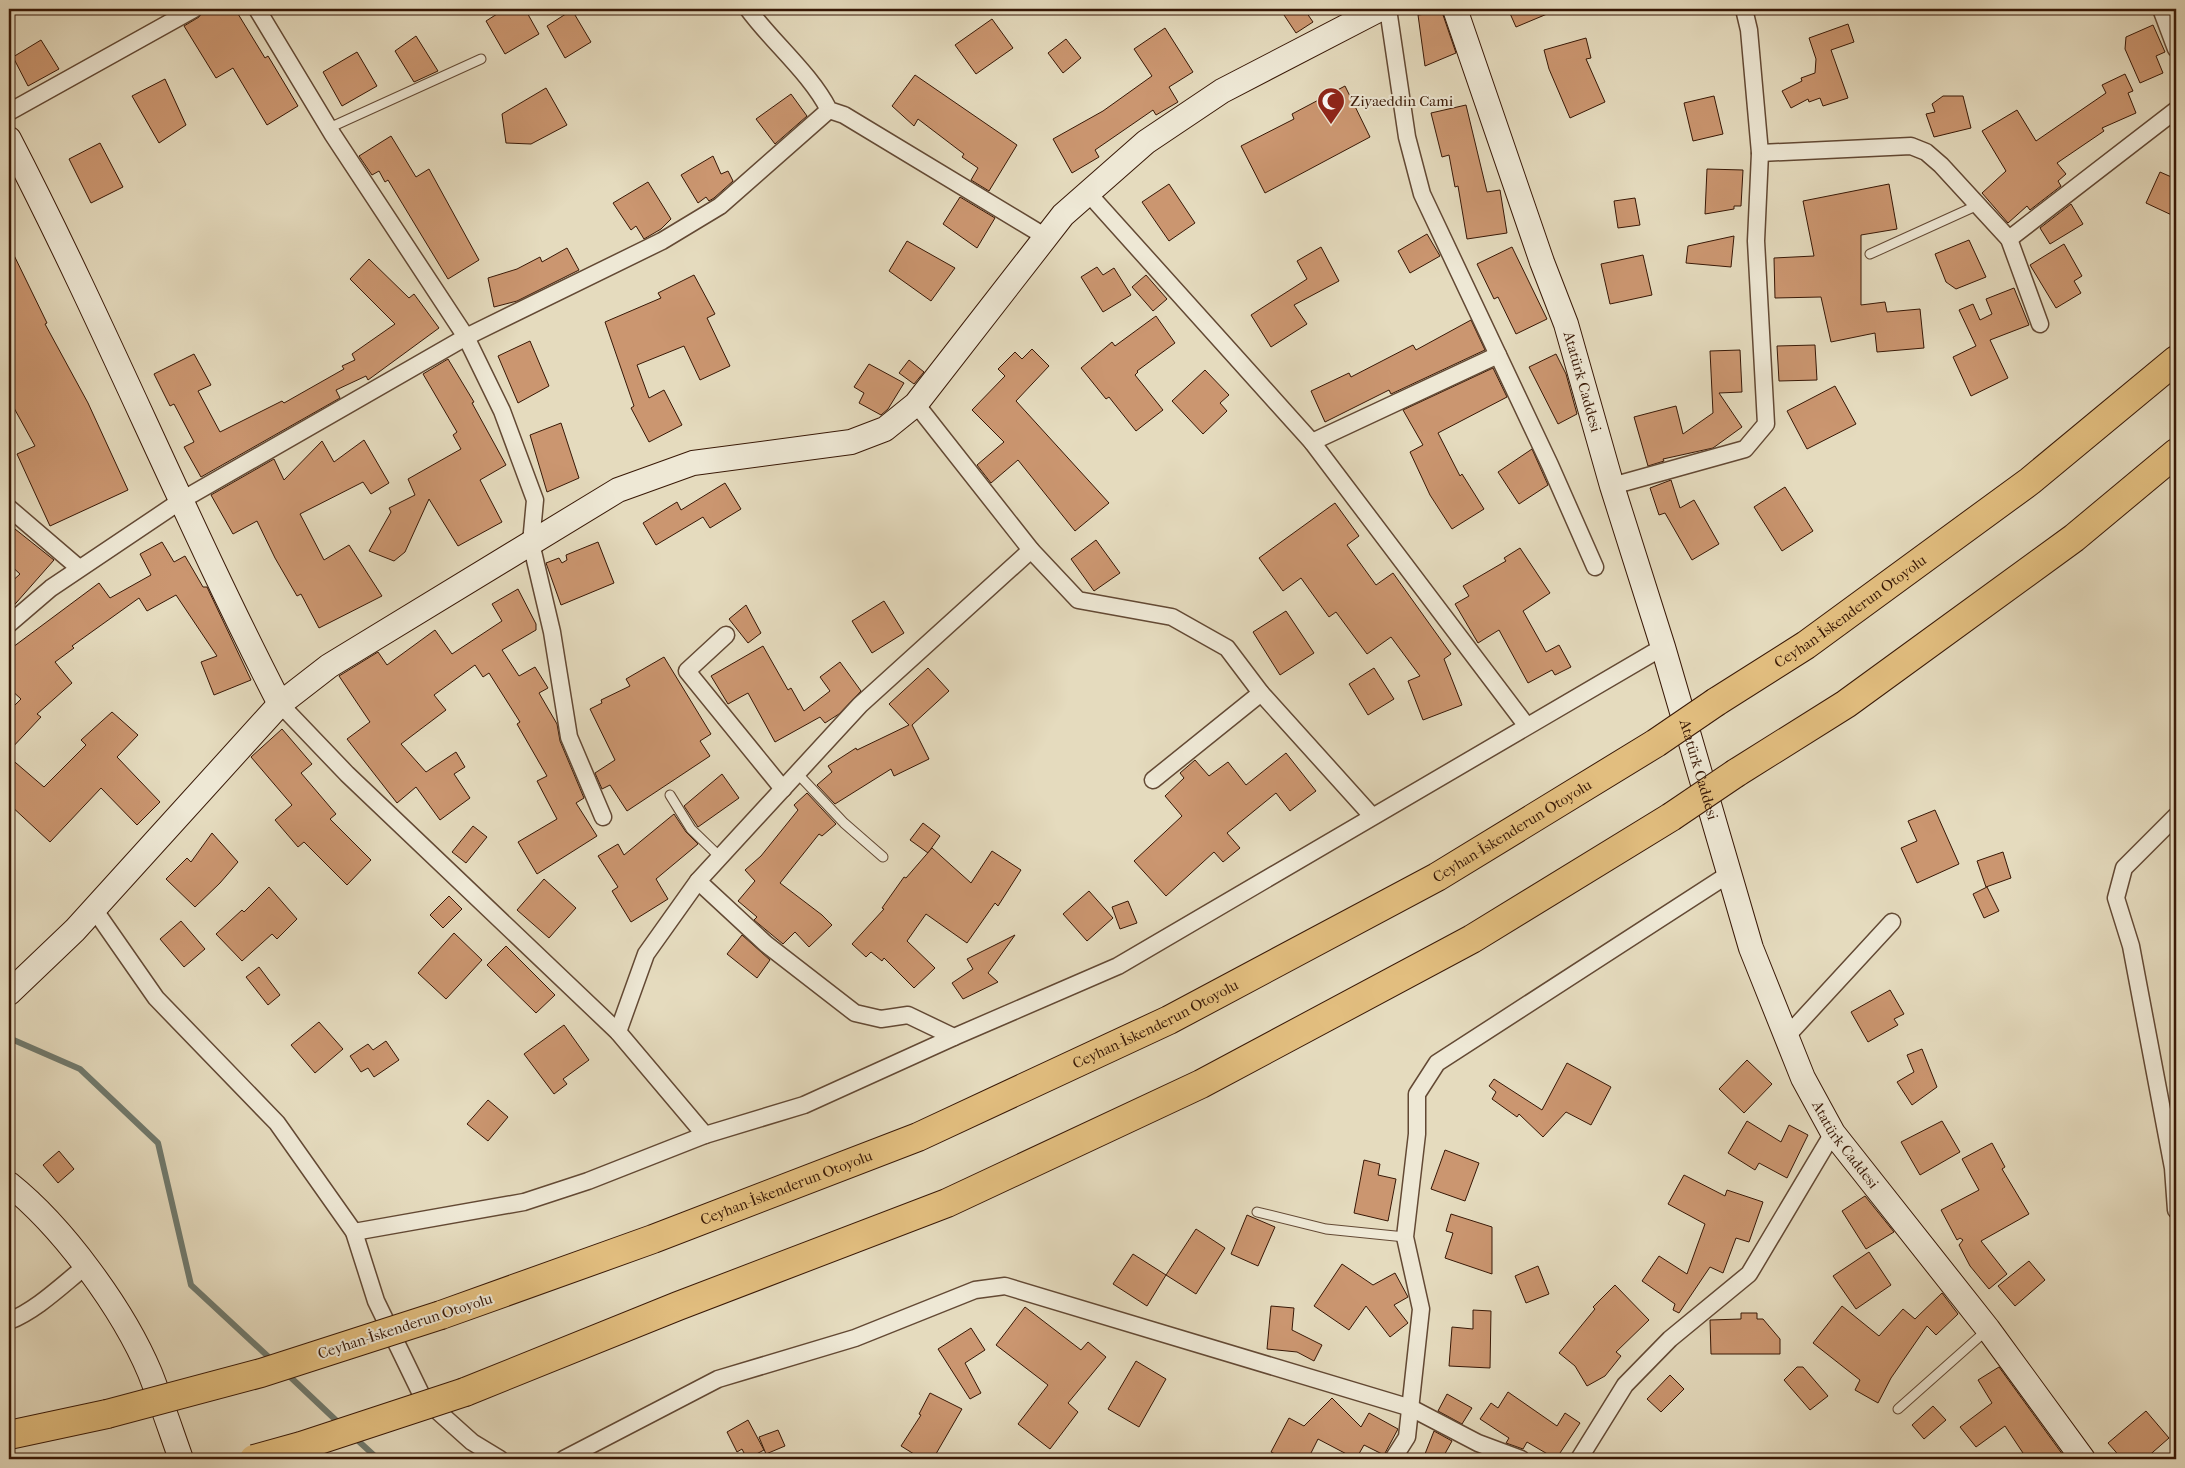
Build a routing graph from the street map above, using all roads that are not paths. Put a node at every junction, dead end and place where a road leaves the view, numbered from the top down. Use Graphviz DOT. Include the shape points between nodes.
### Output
graph roads {
  1 [pos="194,9"];
  2 [pos="257,9"];
  3 [pos="748,9"];
  4 [pos="1380,9"];
  5 [pos="1388,9"];
  6 [pos="1455,9"];
  7 [pos="1744,9"];
  8 [pos="2161,9"];
  9 [pos="2176,49"];
  10 [pos="481,59"];
  11 [pos="829,110"];
  12 [pos="2176,110"];
  13 [pos="9,112"];
  14 [pos="329,128"];
  15 [pos="9,139"];
  16 [pos="1760,153"];
  17 [pos="1088,194"];
  18 [pos="1978,205"];
  19 [pos="1046,237"];
  20 [pos="2009,239"];
  21 [pos="1870,254"];
  22 [pos="2040,324"];
  23 [pos="466,337"];
  24 [pos="1498,355"];
  25 [pos="2176,360"];
  26 [pos="916,404"];
  27 [pos="1312,442"];
  28 [pos="2176,453"];
  29 [pos="1612,486"];
  30 [pos="182,500"];
  31 [pos="9,508"];
  32 [pos="531,543"];
  33 [pos="1031,550"];
  34 [pos="1595,567"];
  35 [pos="79,568"];
  36 [pos="9,624"];
  37 [pos="726,635"];
  38 [pos="1663,647"];
  39 [pos="1261,694"];
  40 [pos="280,704"];
  41 [pos="1526,725"];
  42 [pos="797,773"];
  43 [pos="1153,780"];
  44 [pos="783,788"];
  45 [pos="670,795"];
  46 [pos="1372,816"];
  47 [pos="2176,816"];
  48 [pos="603,817"];
  49 [pos="720,857"];
  50 [pos="883,858"];
  51 [pos="1729,874"];
  52 [pos="698,881"];
  53 [pos="94,909"];
  54 [pos="1892,922"];
  55 [pos="9,993"];
  56 [pos="618,1032"];
  57 [pos="1786,1037"];
  58 [pos="954,1038"];
  59 [pos="1833,1133"];
  60 [pos="706,1135"];
  61 [pos="9,1184"];
  62 [pos="2176,1210"];
  63 [pos="1257,1212"];
  64 [pos="354,1232"];
  65 [pos="1405,1237"];
  66 [pos="86,1266"];
  67 [pos="9,1321"];
  68 [pos="1988,1329"];
  69 [pos="1411,1408"];
  70 [pos="1898,1409"];
  71 [pos="9,1435"];
  72 [pos="181,1459"];
  73 [pos="254,1459"];
  74 [pos="500,1459"];
  75 [pos="564,1459"];
  76 [pos="1394,1459"];
  77 [pos="1521,1459"];
  78 [pos="1579,1459"];
  79 [pos="2083,1459"];
  1 -- 13 [label="street"];
  2 -- 14 [label="street"];
  3 -- 11 [label="street" via="821,94"];
  4 -- 17 [label="street" via="1222,91 1146,142"];
  5 -- 24 [label="street" via="1406,137 1422,194"];
  6 -- 29 [label="street, Atatürk Caddesi" via="1566,324"];
  7 -- 16 [label="street" via="1749,30"];
  8 -- 9 [label="street"];
  10 -- 14 [label="lane"];
  11 -- 19 [label="street" via="844,114"];
  11 -- 23 [label="street" via="720,206 662,240"];
  12 -- 20 [label="street"];
  14 -- 23 [label="street"];
  15 -- 30 [label="street" via="58,233"];
  16 -- 18 [label="street" via="1911,146 1926,152"];
  16 -- 29 [label="street" via="1756,241 1766,424 1745,449"];
  17 -- 19 [label="street" via="1063,215"];
  17 -- 27 [label="street"];
  18 -- 20 [label="street"];
  18 -- 21 [label="lane"];
  19 -- 26 [label="street"];
  20 -- 22 [label="street"];
  23 -- 30 [label="street"];
  23 -- 32 [label="street" via="502,411 535,500"];
  24 -- 27 [label="street"];
  24 -- 34 [label="street"];
  25 -- 71 [label="highway, Ceyhan-İskenderun Otoyolu, bridge" via="2030,482 1806,645 1656,743 1437,877 1160,1024 918,1137 653,1239 441,1315 261,1372 107,1414"];
  26 -- 32 [label="street" via="885,429 851,442 693,463 618,490"];
  26 -- 33 [label="street"];
  27 -- 41 [label="street"];
  28 -- 73 [label="highway, bridge" via="2074,538 1846,704 1671,817 1472,939 1201,1084 947,1203 465,1392"];
  29 -- 38 [label="street, Atatürk Caddesi"];
  30 -- 35 [label="street"];
  30 -- 40 [label="street"];
  31 -- 35 [label="street"];
  32 -- 40 [label="street" via="330,666"];
  32 -- 48 [label="street" via="552,632 569,737"];
  33 -- 39 [label="street" via="1078,600 1172,617 1227,648"];
  33 -- 42 [label="street" via="860,705"];
  35 -- 36 [label="street"];
  37 -- 44 [label="street" via="687,671"];
  38 -- 41 [label="street"];
  38 -- 51 [label="street, Atatürk Caddesi"];
  39 -- 43 [label="street"];
  39 -- 46 [label="street"];
  40 -- 53 [label="street"];
  40 -- 56 [label="street" via="360,787"];
  41 -- 46 [label="street"];
  42 -- 44 [label="street"];
  42 -- 50 [label="lane" via="844,823"];
  44 -- 49 [label="street"];
  45 -- 49 [label="lane" via="691,829"];
  46 -- 58 [label="street" via="1118,966"];
  47 -- 62 [label="street" via="2124,868 2116,898 2135,966 2173,1168"];
  49 -- 52 [label="street"];
  51 -- 57 [label="street, Atatürk Caddesi" via="1751,948"];
  51 -- 65 [label="street" via="1437,1063 1417,1094 1417,1134"];
  52 -- 56 [label="street" via="646,954"];
  52 -- 58 [label="street" via="766,944 855,1012 881,1019 908,1015"];
  53 -- 55 [label="street"];
  53 -- 64 [label="street" via="156,998 277,1123"];
  54 -- 57 [label="street"];
  56 -- 60 [label="street"];
  57 -- 59 [label="street, Atatürk Caddesi" via="1802,1078"];
  58 -- 60 [label="street" via="804,1105"];
  59 -- 68 [label="street, Atatürk Caddesi"];
  59 -- 78 [label="street" via="1749,1274 1670,1339 1625,1384"];
  60 -- 64 [label="street" via="524,1202"];
  61 -- 66 [label="street" via="28,1200"];
  63 -- 65 [label="lane" via="1326,1229"];
  64 -- 74 [label="street" via="376,1301 423,1398 472,1442"];
  65 -- 69 [label="street" via="1421,1309"];
  66 -- 67 [label="street" via="18,1318"];
  66 -- 72 [label="street" via="124,1320 149,1372"];
  68 -- 70 [label="lane"];
  68 -- 79 [label="street, Atatürk Caddesi"];
  69 -- 75 [label="street" via="1005,1286 975,1290 855,1338 718,1379"];
  69 -- 76 [label="street" via="1407,1437"];
  69 -- 77 [label="street" via="1478,1443"];
}
